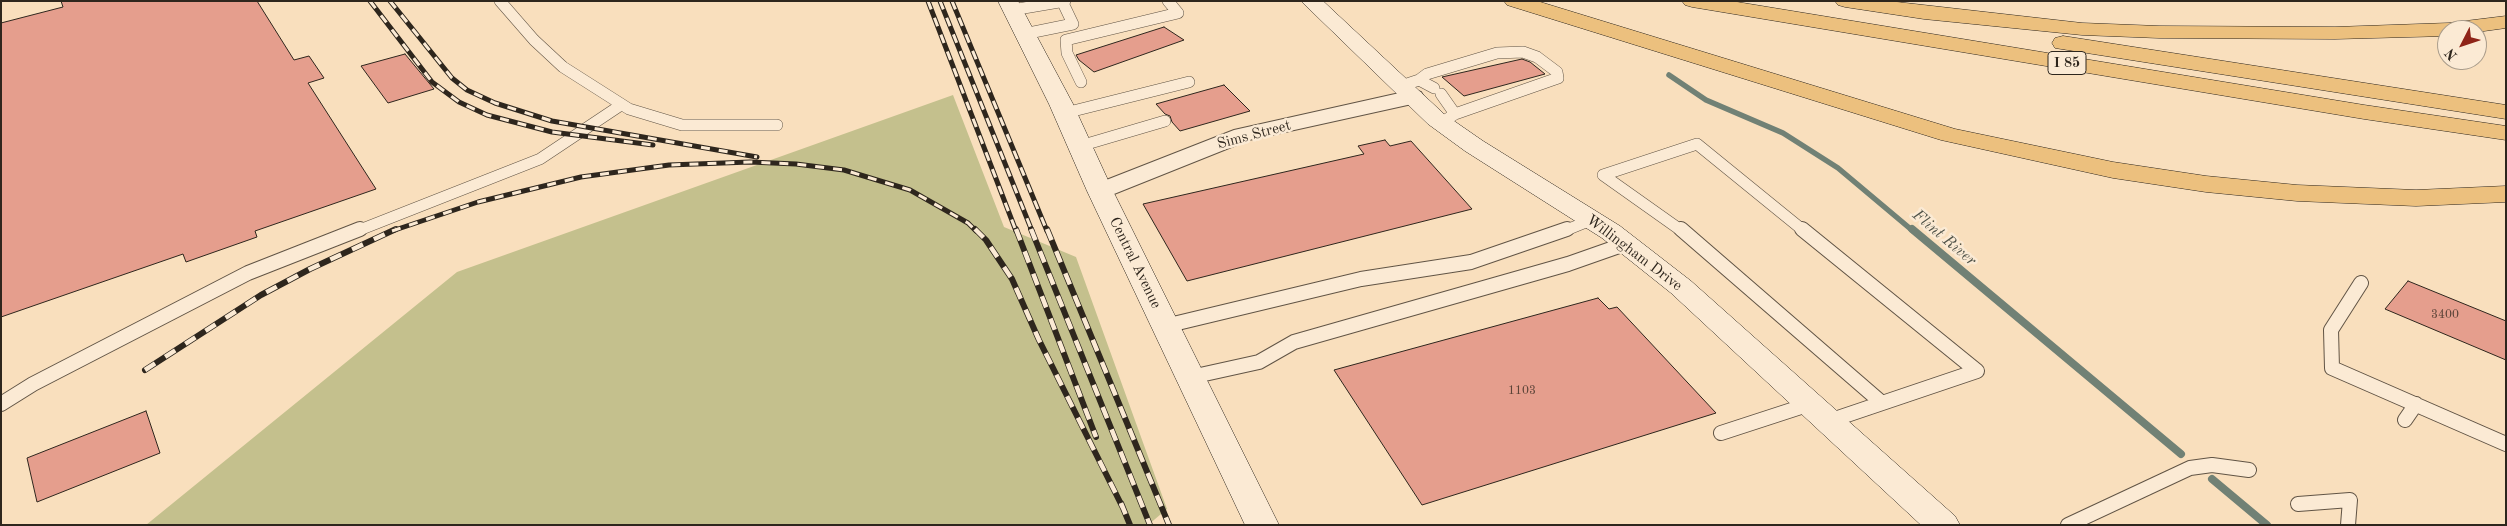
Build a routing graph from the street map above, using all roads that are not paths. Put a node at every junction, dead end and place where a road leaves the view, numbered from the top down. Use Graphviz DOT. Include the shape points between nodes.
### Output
graph roads {
  1 [pos="500,1"];
  2 [pos="1063,1"];
  3 [pos="1168,1"];
  4 [pos="1311,1"];
  5 [pos="1514,1"];
  6 [pos="1692,1"];
  7 [pos="1805,1"];
  8 [pos="1845,1"];
  9 [pos="1015,15"];
  10 [pos="2506,22"];
  11 [pos="1074,24"];
  12 [pos="1082,37"];
  13 [pos="1081,82"];
  14 [pos="1189,82"];
  15 [pos="1422,89"];
  16 [pos="621,105"];
  17 [pos="2506,112"];
  18 [pos="1065,113"];
  19 [pos="1448,119"];
  20 [pos="1165,121"];
  21 [pos="777,124"];
  22 [pos="2506,133"];
  23 [pos="1080,146"];
  24 [pos="1100,191"];
  25 [pos="2506,194"];
  26 [pos="1591,220"];
  27 [pos="1625,244"];
  28 [pos="2361,283"];
  29 [pos="1165,326"];
  30 [pos="1191,378"];
  31 [pos="1882,403"];
  32 [pos="1,404"];
  33 [pos="2416,404"];
  34 [pos="1819,413"];
  35 [pos="2406,420"];
  36 [pos="1721,433"];
  37 [pos="2506,444"];
  38 [pos="2249,470"];
  39 [pos="2298,504"];
  40 [pos="1262,525"];
  41 [pos="1943,525"];
  42 [pos="2068,525"];
  43 [pos="2348,525"];
  1 -- 16 [label="lane" via="563,67"];
  2 -- 9 [label="lane"];
  2 -- 11 [label="lane"];
  3 -- 12 [label="lane" via="1178,13"];
  4 -- 15 [label="street, Willingham Drive"];
  5 -- 25 [label="highway" via="1890,118 1996,146 2086,165 2206,184 2297,193 2416,198"];
  6 -- 22 [label="highway, I 85"];
  7 -- 17 [label="highway, I 85"];
  8 -- 10 [label="highway" via="1924,13 2082,29 2159,32 2345,32"];
  9 -- 11 [label="lane"];
  9 -- 18 [label="street, Central Avenue"];
  11 -- 12 [label="lane"];
  12 -- 13 [label="lane" via="1066,40 1067,53"];
  14 -- 18 [label="lane"];
  15 -- 19 [label="street, Willingham Drive"];
  15 -- 19 [label="lane" via="1427,74 1497,53 1523,52 1537,57 1557,72 1558,78"];
  15 -- 24 [label="street, Sims Street" via="1242,135"];
  16 -- 21 [label="lane" via="682,125"];
  16 -- 32 [label="lane" via="540,159 248,273"];
  18 -- 23 [label="street, Central Avenue"];
  19 -- 26 [label="street, Willingham Drive" via="1474,146"];
  20 -- 23 [label="lane"];
  23 -- 24 [label="street, Central Avenue"];
  24 -- 29 [label="street, Central Avenue"];
  26 -- 27 [label="street, Willingham Drive"];
  26 -- 29 [label="lane" via="1471,262 1361,278"];
  27 -- 30 [label="lane" via="1568,264 1294,342 1259,362"];
  27 -- 34 [label="street, Willingham Drive" via="1681,287"];
  28 -- 33 [label="lane" via="2331,330 2332,368"];
  29 -- 30 [label="street, Central Avenue"];
  30 -- 40 [label="street, Central Avenue"];
  31 -- 31 [label="lane" via="1977,371 1697,144 1603,175 1670,220"];
  31 -- 34 [label="lane"];
  33 -- 35 [label="lane"];
  33 -- 37 [label="lane"];
  34 -- 36 [label="lane"];
  34 -- 41 [label="street, Willingham Drive"];
  38 -- 42 [label="lane" via="2212,465 2190,468"];
  39 -- 43 [label="lane" via="2350,500"];
}
